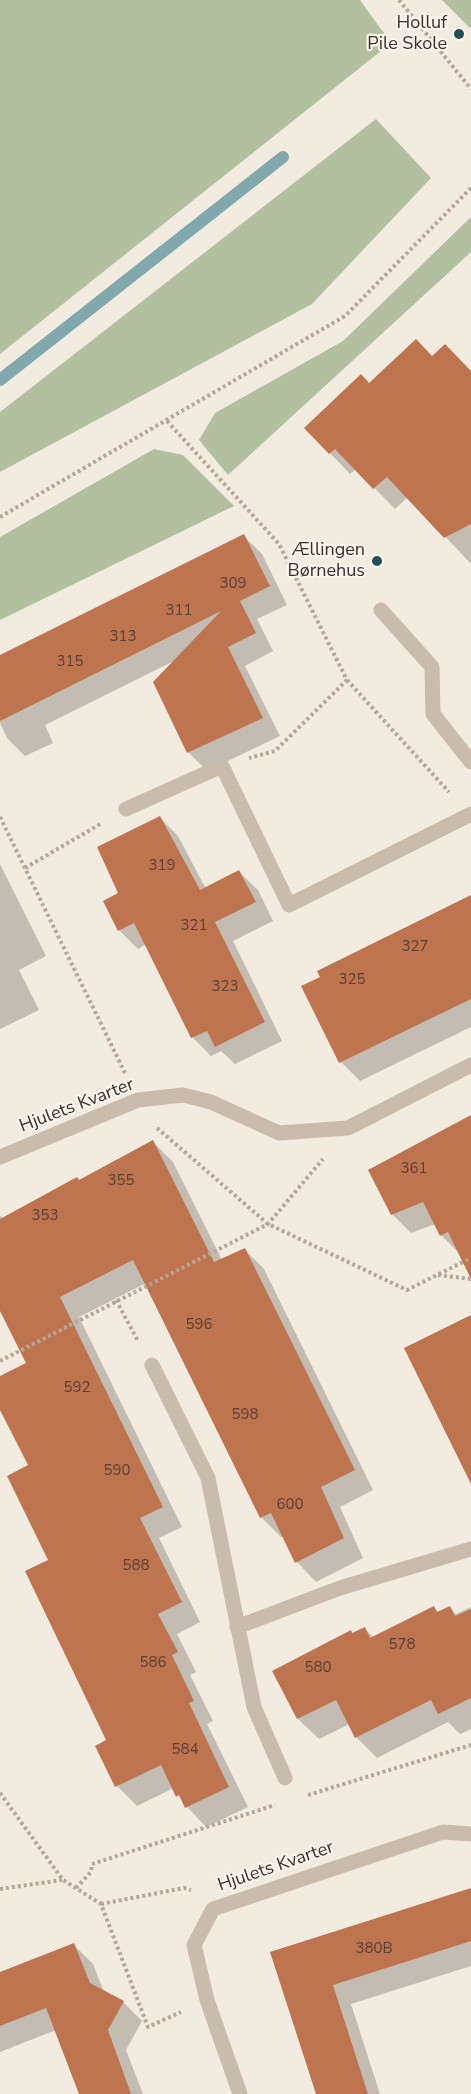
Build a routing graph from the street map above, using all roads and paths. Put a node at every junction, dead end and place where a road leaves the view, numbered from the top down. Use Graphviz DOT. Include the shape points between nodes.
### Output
graph roads {
  1 [pos="399,0"];
  2 [pos="471,89"];
  3 [pos="471,188"];
  4 [pos="167,421"];
  5 [pos="0,517"];
  6 [pos="381,610"];
  7 [pos="347,680"];
  8 [pos="471,762"];
  9 [pos="222,766"];
  10 [pos="126,808"];
  11 [pos="470,814"];
  12 [pos="25,868"];
  13 [pos="471,1065"];
  14 [pos="348,1128"];
  15 [pos="0,1157"];
  16 [pos="438,1274"];
  17 [pos="471,1279"];
  18 [pos="116,1300"];
  19 [pos="0,1361"];
  20 [pos="152,1365"];
  21 [pos="471,1549"];
  22 [pos="237,1627"];
  23 [pos="471,1745"];
  24 [pos="285,1778"];
  25 [pos="0,1793"];
  26 [pos="306,1796"];
  27 [pos="285,1802"];
  28 [pos="471,1834"];
  29 [pos="63,1880"];
  30 [pos="76,1888"];
  31 [pos="0,1889"];
  32 [pos="101,1905"];
  33 [pos="213,1909"];
  34 [pos="207,2001"];
  35 [pos="240,2094"];
  1 -- 2 [label="path"];
  3 -- 4 [label="path" via="345,316"];
  4 -- 5 [label="path"];
  4 -- 7 [label="path" via="279,544"];
  6 -- 8 [label="street" via="432,668 433,714"];
  7 -- 9 [label="path" via="275,751"];
  7 -- 11 [label="path"];
  9 -- 10 [label="street"];
  9 -- 11 [label="street" via="289,905"];
  10 -- 12 [label="path"];
  13 -- 14 [label="street, Hjulets Kvarter"];
  14 -- 15 [label="street, Hjulets Kvarter" via="279,1133 211,1102 183,1095 138,1100"];
  14 -- 18 [label="path" via="268,1224"];
  16 -- 17 [label="path"];
  18 -- 19 [label="path"];
  18 -- 20 [label="path"];
  20 -- 22 [label="street" via="208,1478"];
  21 -- 22 [label="street" via="339,1588"];
  22 -- 24 [label="street" via="254,1707"];
  23 -- 26 [label="path"];
  25 -- 29 [label="path"];
  27 -- 30 [label="path" via="92,1864 91,1872"];
  28 -- 33 [label="street, Hjulets Kvarter" via="443,1832"];
  29 -- 30 [label="path"];
  29 -- 31 [label="path"];
  30 -- 32 [label="path"];
  32 -- 33 [label="path" via="184,1888 206,1897"];
  32 -- 34 [label="path" via="148,2027"];
  33 -- 34 [label="street, Hjulets Kvarter" via="194,1945"];
  34 -- 35 [label="street, Hjulets Kvarter"];
}
